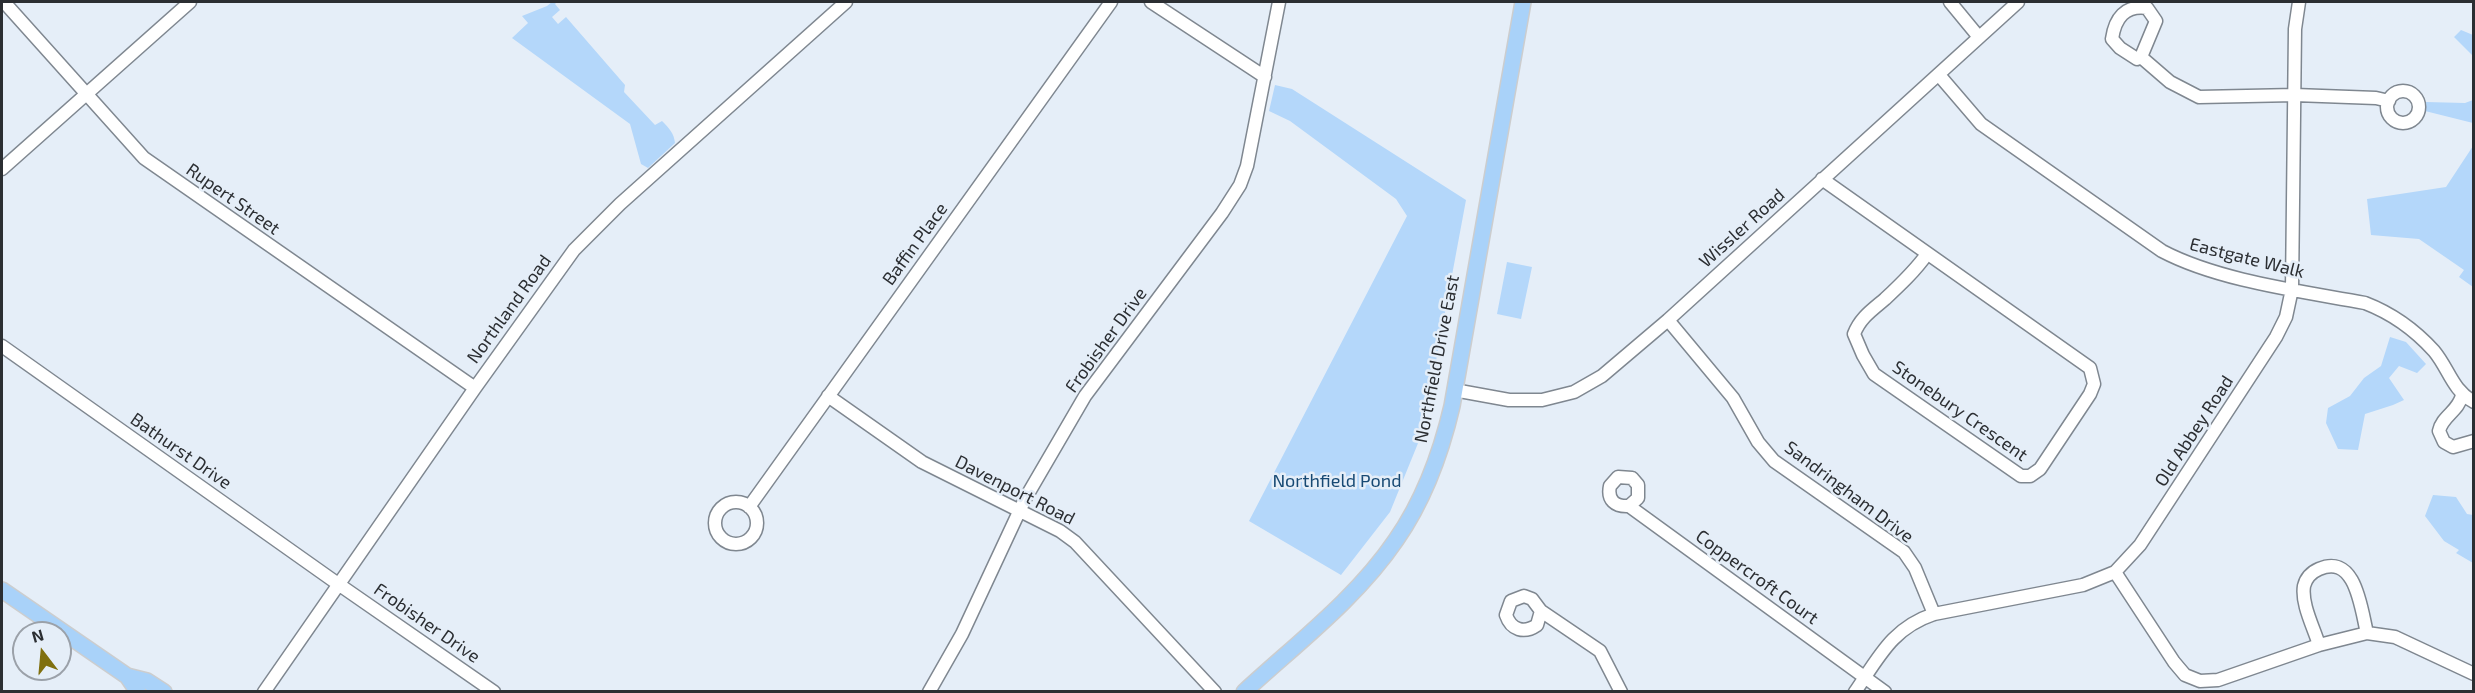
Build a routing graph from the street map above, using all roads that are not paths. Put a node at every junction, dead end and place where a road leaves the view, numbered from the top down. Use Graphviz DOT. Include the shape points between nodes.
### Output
graph roads {
  1 [pos="4,2"];
  2 [pos="190,2"];
  3 [pos="846,2"];
  4 [pos="1111,2"];
  5 [pos="1151,2"];
  6 [pos="1279,2"];
  7 [pos="1523,2"];
  8 [pos="1950,2"];
  9 [pos="2018,2"];
  10 [pos="2299,2"];
  11 [pos="1978,36"];
  12 [pos="2141,57"];
  13 [pos="1939,75"];
  14 [pos="1264,77"];
  15 [pos="88,94"];
  16 [pos="2295,95"];
  17 [pos="2389,101"];
  18 [pos="2,169"];
  19 [pos="1822,179"];
  20 [pos="1927,254"];
  21 [pos="2292,289"];
  22 [pos="1668,320"];
  23 [pos="2,346"];
  24 [pos="475,388"];
  25 [pos="1454,390"];
  26 [pos="2462,395"];
  27 [pos="828,396"];
  28 [pos="2474,402"];
  29 [pos="2474,441"];
  30 [pos="1629,506"];
  31 [pos="749,507"];
  32 [pos="1020,512"];
  33 [pos="2115,572"];
  34 [pos="339,585"];
  35 [pos="2,590"];
  36 [pos="1540,611"];
  37 [pos="1935,614"];
  38 [pos="2367,633"];
  39 [pos="2319,645"];
  40 [pos="2474,674"];
  41 [pos="127,676"];
  42 [pos="1865,677"];
  43 [pos="138,692"];
  44 [pos="164,692"];
  45 [pos="264,692"];
  46 [pos="494,692"];
  47 [pos="928,692"];
  48 [pos="1215,692"];
  49 [pos="1244,692"];
  50 [pos="1622,692"];
  51 [pos="1855,692"];
  52 [pos="1885,692"];
  1 -- 15 [label="street, Rupert Street"];
  2 -- 15 [label="street"];
  3 -- 24 [label="street, Northland Road" via="574,250"];
  4 -- 27 [label="street, Baffin Place"];
  5 -- 14 [label="street"];
  6 -- 14 [label="street, Frobisher Drive"];
  7 -- 25 [label="main road, Northfield Drive East"];
  8 -- 11 [label="street"];
  9 -- 11 [label="street, Wissler Road"];
  10 -- 16 [label="street, Old Abbey Road"];
  11 -- 13 [label="street, Wissler Road"];
  12 -- 16 [label="street" via="2170,82 2199,97"];
  13 -- 19 [label="street, Wissler Road"];
  13 -- 21 [label="street, Eastgate Walk" via="1981,124 2162,251 2216,273"];
  14 -- 32 [label="street, Frobisher Drive" via="1240,185 1085,396"];
  15 -- 18 [label="street"];
  15 -- 24 [label="street, Rupert Street" via="144,158"];
  16 -- 17 [label="street"];
  16 -- 21 [label="street, Old Abbey Road"];
  19 -- 20 [label="street, Stonebury Crescent"];
  19 -- 22 [label="street, Wissler Road"];
  20 -- 20 [label="street, Stonebury Crescent" via="2090,368 2094,384 2090,394 2040,469 2030,476 2021,476 1874,374 1863,355 1854,334 1863,317 1910,275"];
  21 -- 26 [label="street, Eastgate Walk" via="2365,303 2388,312 2434,351"];
  21 -- 33 [label="street, Old Abbey Road" via="2286,317 2276,337 2140,545"];
  22 -- 25 [label="street, Wissler Road" via="1602,376 1574,392 1526,401"];
  22 -- 37 [label="street, Sandringham Drive" via="1733,398 1758,442 1774,461 1904,552"];
  23 -- 34 [label="street, Bathurst Drive"];
  24 -- 34 [label="street, Northland Road"];
  25 -- 49 [label="main road, Northfield Drive East" via="1433,468 1422,496 1396,540 1348,597"];
  26 -- 28 [label="street, Eastgate Walk"];
  26 -- 29 [label="street" via="2439,431 2444,442 2453,447"];
  27 -- 31 [label="street, Baffin Place"];
  27 -- 32 [label="street, Davenport Road" via="922,462"];
  30 -- 42 [label="street, Coppercroft Court"];
  32 -- 47 [label="street, Frobisher Drive" via="962,634"];
  32 -- 48 [label="street, Davenport Road" via="1060,531 1084,549"];
  33 -- 37 [label="street, Old Abbey Road" via="2083,585"];
  33 -- 39 [label="street" via="2174,662 2185,675 2200,681 2218,680"];
  34 -- 45 [label="street, Northland Road"];
  34 -- 46 [label="street, Frobisher Drive"];
  35 -- 41 [label="main road"];
  36 -- 50 [label="street" via="1600,651"];
  37 -- 42 [label="street, Old Abbey Road" via="1897,633"];
  38 -- 39 [label="street"];
  38 -- 39 [label="street" via="2353,580 2334,566 2325,567 2313,572 2304,586 2304,599"];
  38 -- 40 [label="street" via="2395,637"];
  41 -- 43 [label="main road"];
  41 -- 44 [label="main road" via="147,681"];
  42 -- 51 [label="street, Old Abbey Road"];
  42 -- 52 [label="street, Coppercroft Court"];
}
